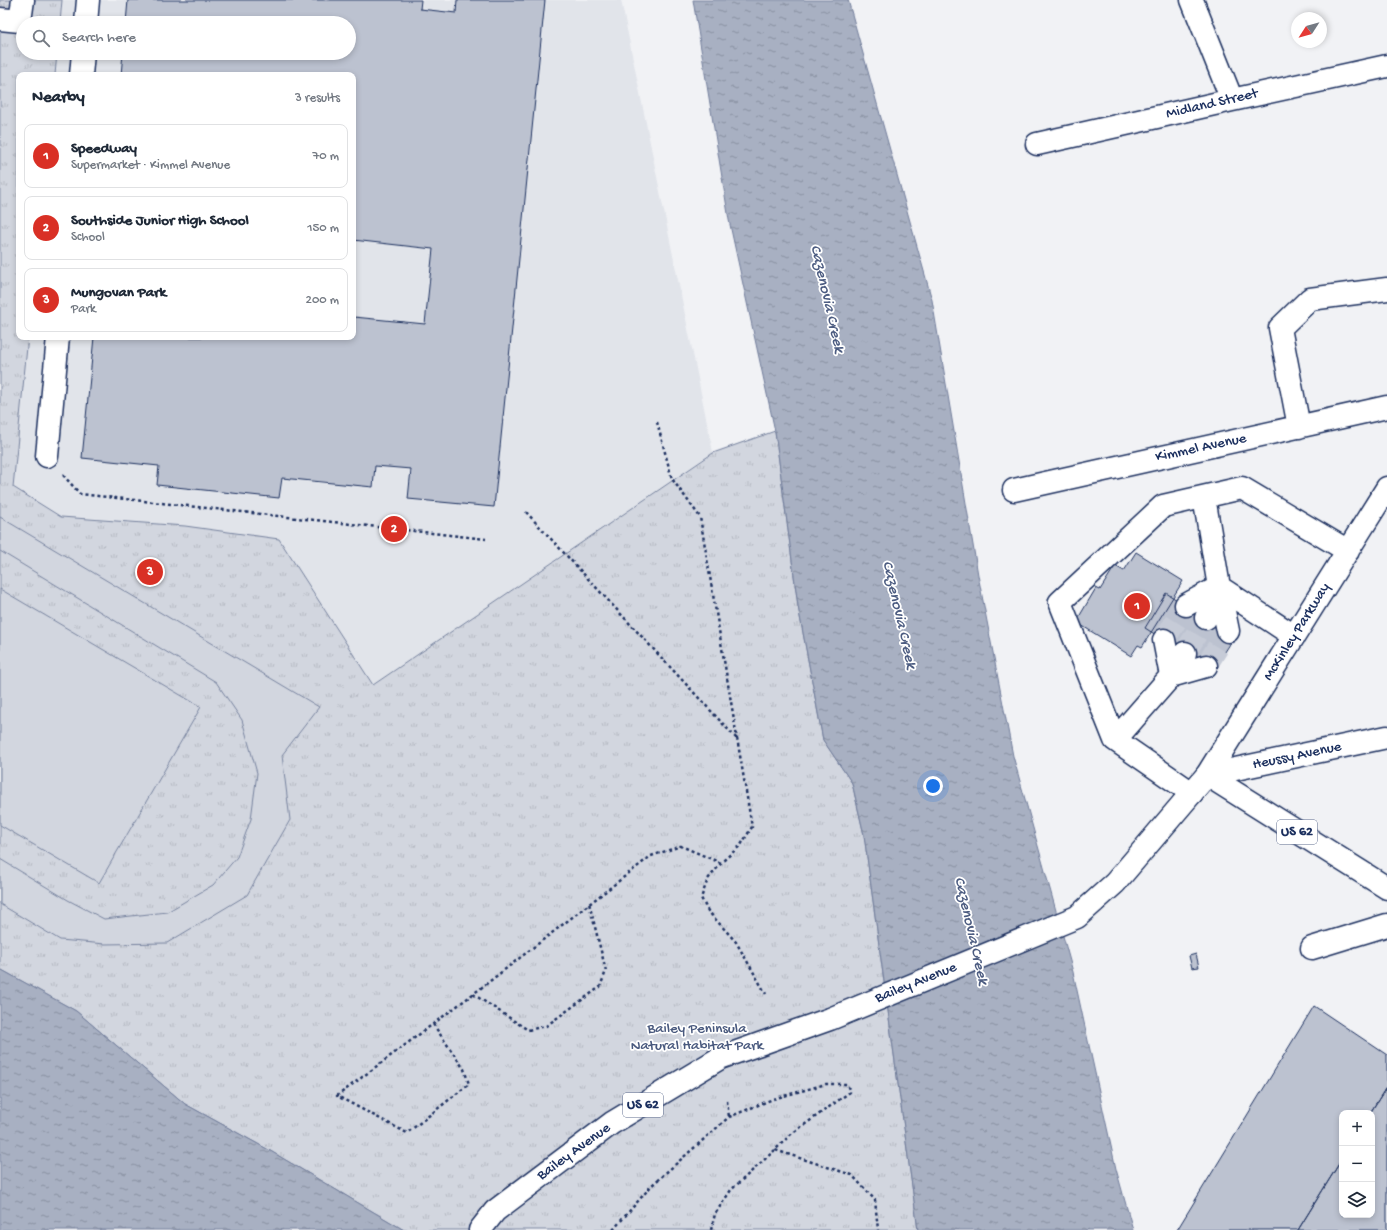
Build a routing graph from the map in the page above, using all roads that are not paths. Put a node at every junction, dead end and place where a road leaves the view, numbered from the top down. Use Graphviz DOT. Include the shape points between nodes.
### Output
graph roads {
  1 [pos="23,0"];
  2 [pos="88,0"];
  3 [pos="1192,0"];
  4 [pos="21,16"];
  5 [pos="87,16"];
  6 [pos="0,19"];
  7 [pos="16,21"];
  8 [pos="82,60"];
  9 [pos="1387,66"];
  10 [pos="81,72"];
  11 [pos="1232,100"];
  12 [pos="1037,144"];
  13 [pos="1387,289"];
  14 [pos="58,340"];
  15 [pos="1387,407"];
  16 [pos="1299,427"];
  17 [pos="47,456"];
  18 [pos="1014,490"];
  19 [pos="1204,497"];
  20 [pos="1384,499"];
  21 [pos="1348,551"];
  22 [pos="1220,587"];
  23 [pos="1186,606"];
  24 [pos="1206,618"];
  25 [pos="1228,631"];
  26 [pos="1294,636"];
  27 [pos="1164,640"];
  28 [pos="1185,653"];
  29 [pos="1206,666"];
  30 [pos="1171,676"];
  31 [pos="1387,737"];
  32 [pos="1115,740"];
  33 [pos="1208,775"];
  34 [pos="1192,793"];
  35 [pos="1387,888"];
  36 [pos="1387,925"];
  37 [pos="1312,948"];
  38 [pos="480,1230"];
  1 -- 4 [label="street"];
  2 -- 5 [label="street"];
  3 -- 11 [label="street"];
  6 -- 7 [label="street"];
  8 -- 10 [label="street"];
  9 -- 11 [label="street, Midland Street"];
  11 -- 12 [label="street, Midland Street"];
  13 -- 16 [label="street" via="1310,299 1280,328"];
  14 -- 17 [label="street"];
  15 -- 16 [label="street, Kimmel Avenue"];
  16 -- 18 [label="street, Kimmel Avenue"];
  19 -- 21 [label="street" via="1242,488"];
  19 -- 22 [label="street"];
  19 -- 32 [label="street" via="1163,506 1060,602"];
  20 -- 21 [label="street, McKinley Parkway"];
  21 -- 26 [label="street, McKinley Parkway"];
  22 -- 23 [label="street"];
  22 -- 24 [label="street"];
  22 -- 25 [label="street"];
  22 -- 26 [label="street"];
  26 -- 33 [label="street, McKinley Parkway"];
  27 -- 30 [label="street"];
  28 -- 30 [label="street"];
  29 -- 30 [label="street"];
  30 -- 32 [label="street"];
  31 -- 33 [label="street, Heussy Avenue"];
  32 -- 34 [label="street"];
  33 -- 34 [label="street, Bailey Avenue / US 62"];
  33 -- 35 [label="street, US 62"];
  34 -- 38 [label="street, Bailey Avenue / US 62" via="1115,883 1077,918 830,1018 720,1058 612,1124 495,1211"];
  36 -- 37 [label="street"];
}
